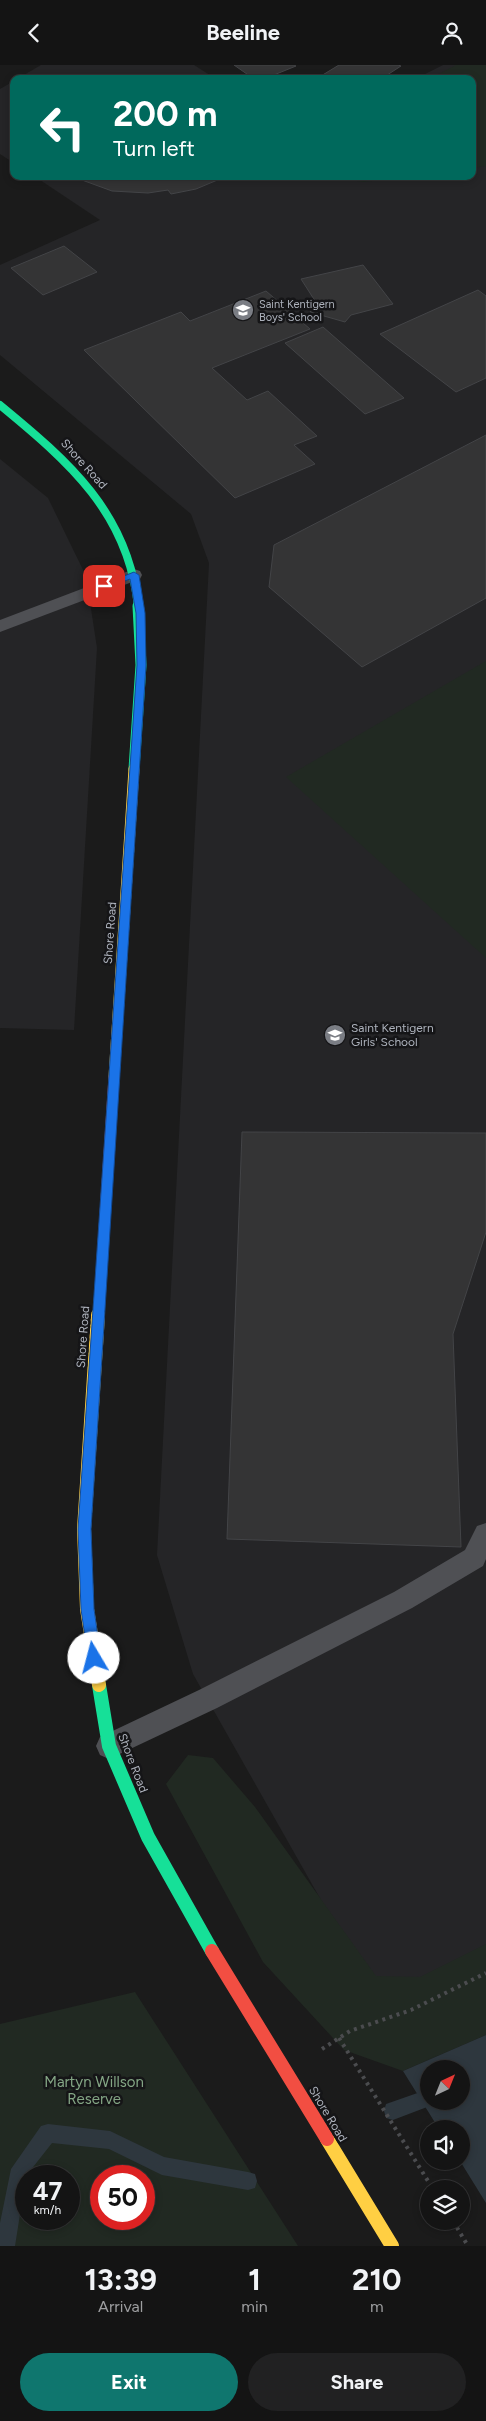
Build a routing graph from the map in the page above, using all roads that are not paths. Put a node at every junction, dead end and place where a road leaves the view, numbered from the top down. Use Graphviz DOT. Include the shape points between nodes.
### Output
graph roads {
  1 [pos="0,405"];
  2 [pos="134,575"];
  3 [pos="0,626"];
  4 [pos="486,1534"];
  5 [pos="110,1746"];
  6 [pos="392,2246"];
  1 -- 2 [label="main road, Shore Road" via="52,447 86,483 111,517 124,543"];
  2 -- 3 [label="lane"];
  2 -- 5 [label="main road, Shore Road" via="140,613 141,665 84,1529 87,1609"];
  4 -- 5 [label="lane" via="474,1558 403,1600"];
  5 -- 6 [label="main road, Shore Road" via="148,1837 194,1921"];
}
